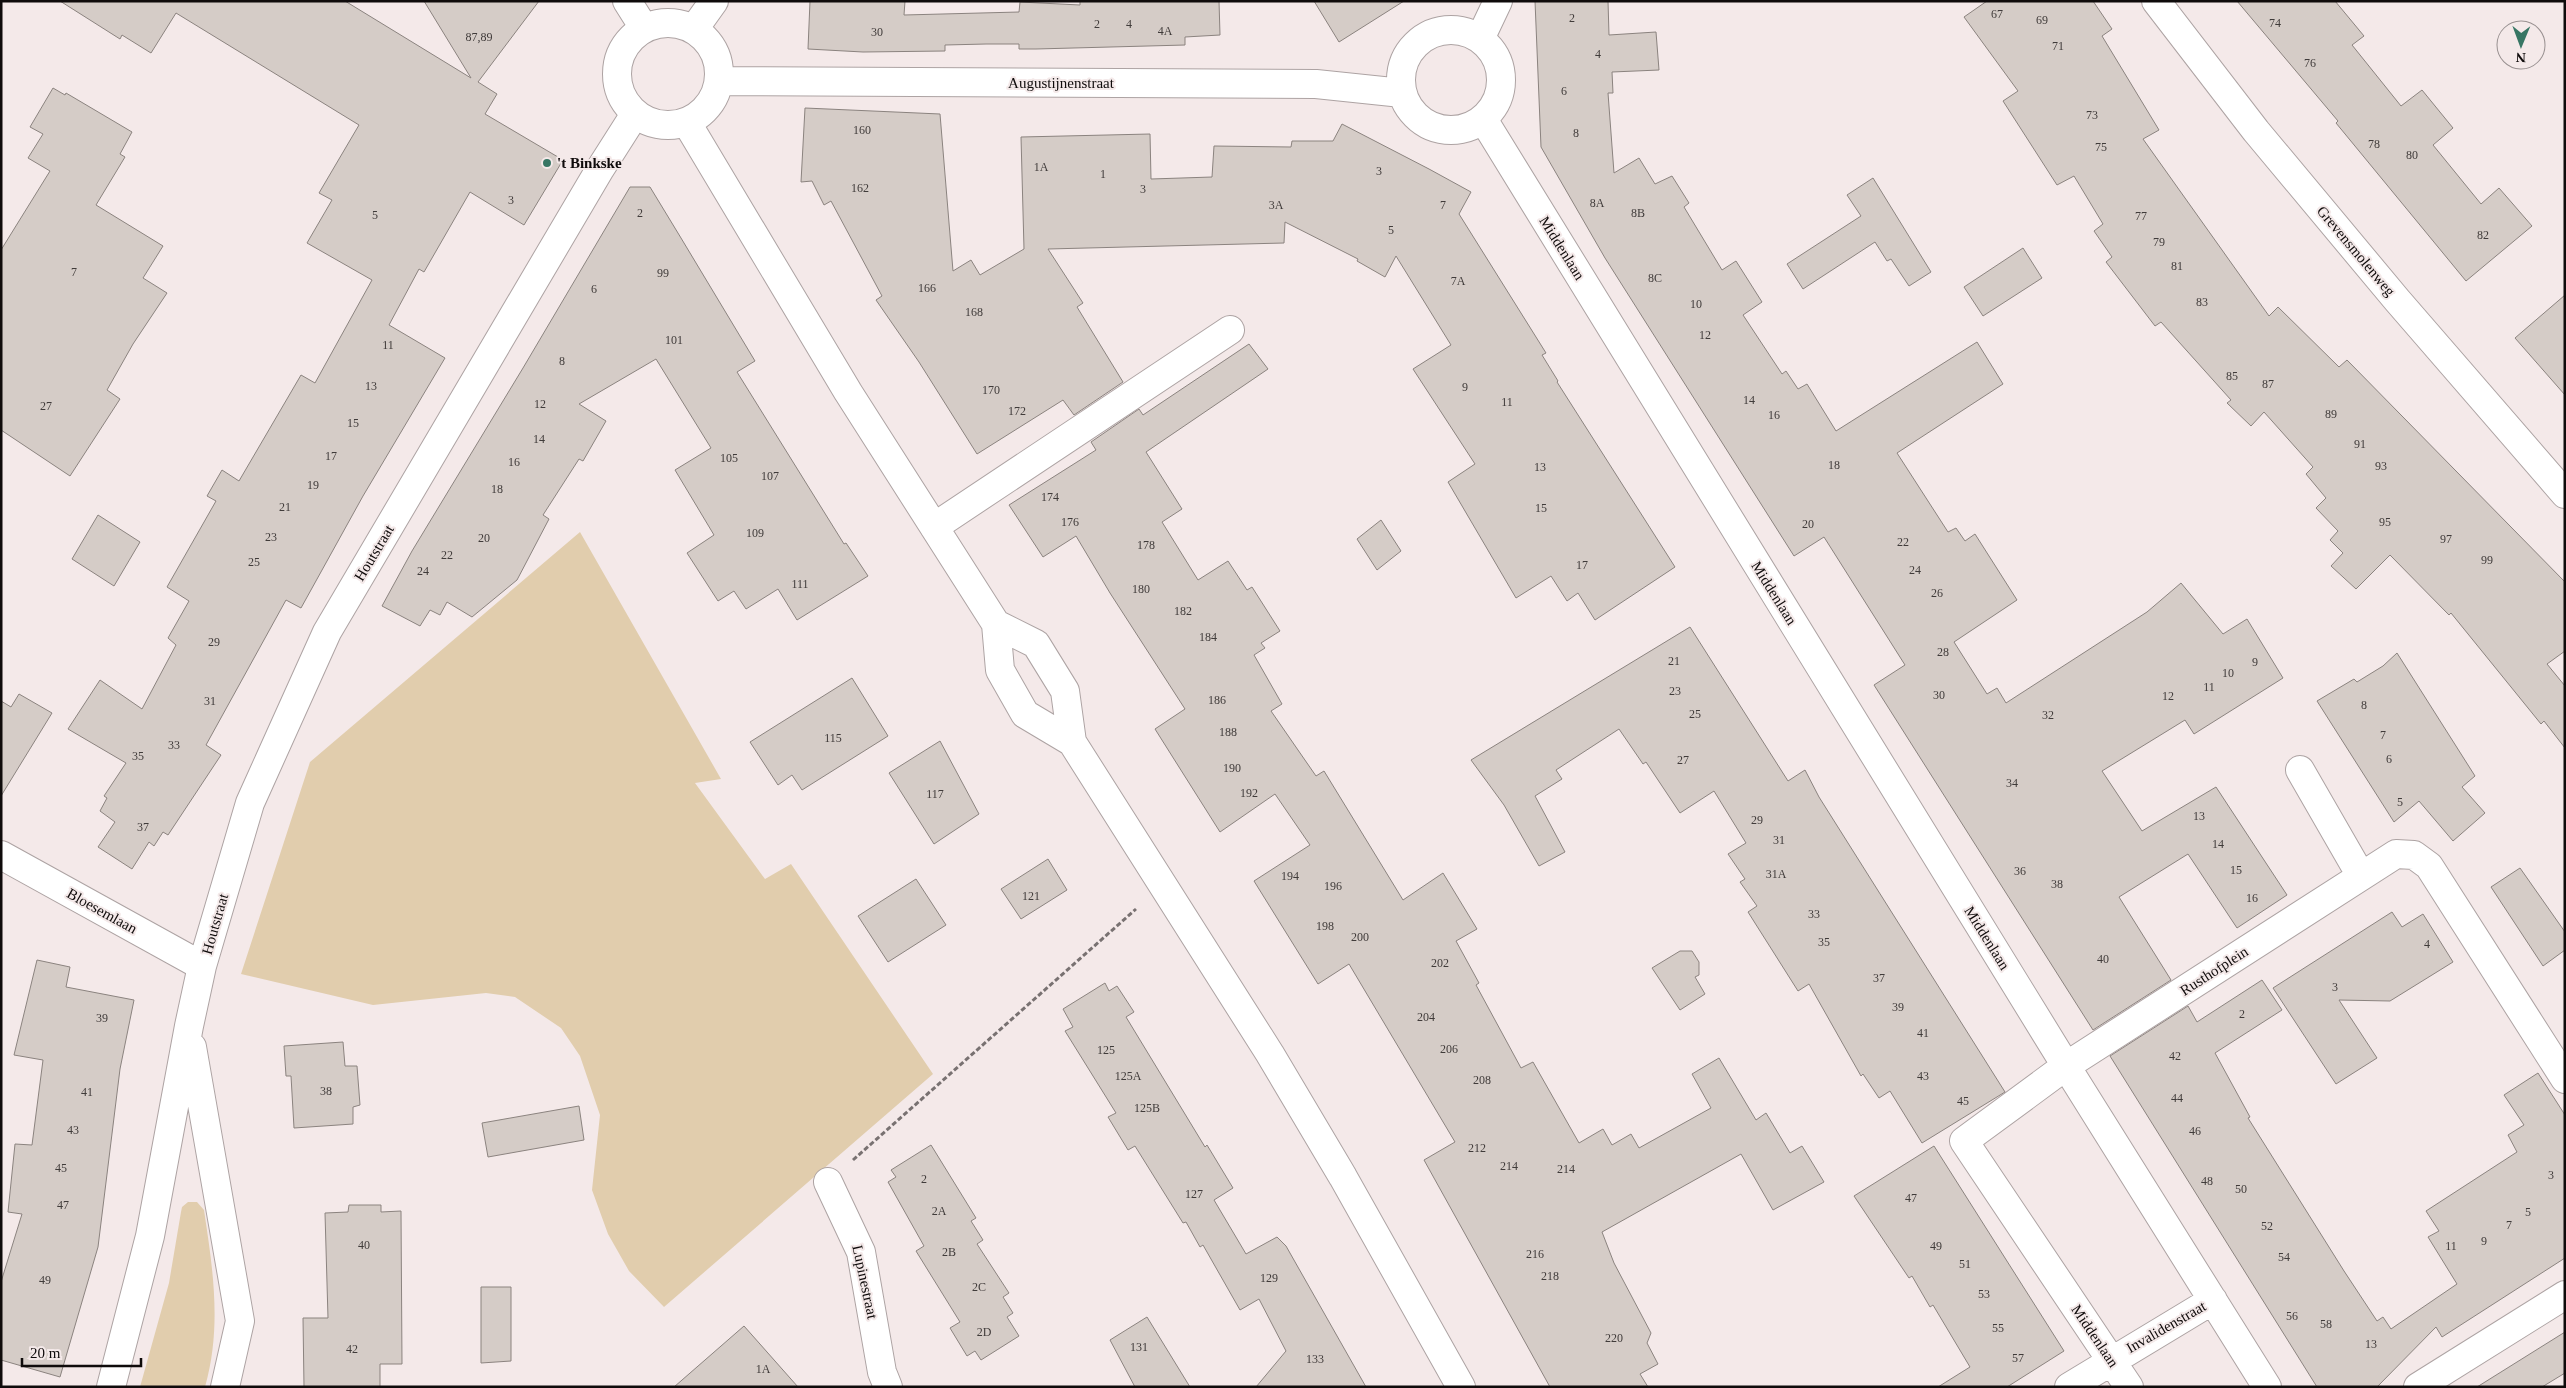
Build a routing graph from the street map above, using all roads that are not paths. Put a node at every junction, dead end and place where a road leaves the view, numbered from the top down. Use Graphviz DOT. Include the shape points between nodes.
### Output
graph roads {
  1 [pos="628,1"];
  2 [pos="714,1"];
  3 [pos="1498,1"];
  4 [pos="2156,1"];
  5 [pos="644,28"];
  6 [pos="694,29"];
  7 [pos="1480,39"];
  8 [pos="720,81"];
  9 [pos="1402,93"];
  10 [pos="634,114"];
  11 [pos="1483,119"];
  12 [pos="687,123"];
  13 [pos="1230,330"];
  14 [pos="2565,494"];
  15 [pos="934,527"];
  16 [pos="996,624"];
  17 [pos="1072,742"];
  18 [pos="2300,770"];
  19 [pos="1,855"];
  20 [pos="2361,876"];
  21 [pos="202,966"];
  22 [pos="188,1026"];
  23 [pos="2066,1066"];
  24 [pos="2565,1079"];
  25 [pos="828,1182"];
  26 [pos="2565,1295"];
  27 [pos="2213,1300"];
  28 [pos="2111,1360"];
  29 [pos="883,1384"];
  30 [pos="111,1387"];
  31 [pos="225,1387"];
  32 [pos="1461,1387"];
  33 [pos="2068,1387"];
  34 [pos="2128,1387"];
  35 [pos="2266,1387"];
  36 [pos="2418,1387"];
  1 -- 5 [label="street"];
  2 -- 6 [label="street"];
  3 -- 7 [label="street"];
  4 -- 14 [label="street, Grevensmolenweg" via="2262,139"];
  5 -- 6 [label="street" via="668,22"];
  5 -- 10 [label="street" via="626,45 619,57 616,75 625,103"];
  6 -- 8 [label="street" via="713,48 719,62"];
  7 -- 9 [label="street" via="1467,32 1443,30 1423,38 1412,47 1403,64"];
  7 -- 11 [label="street" via="1492,50 1501,81 1498,97"];
  8 -- 9 [label="street, Augustijnenstraat" via="1316,84"];
  8 -- 12 [label="street" via="707,109"];
  9 -- 11 [label="street" via="1417,117 1436,128 1456,130"];
  10 -- 12 [label="street" via="661,126"];
  10 -- 21 [label="street, Houtstraat" via="327,632 250,803"];
  11 -- 23 [label="street, Middenlaan"];
  12 -- 15 [label="street" via="848,392"];
  13 -- 15 [label="street"];
  15 -- 16 [label="street"];
  16 -- 17 [label="street" via="1036,644 1065,691"];
  16 -- 17 [label="street" via="1000,670 1025,714"];
  17 -- 32 [label="street" via="1275,1063"];
  18 -- 20 [label="street"];
  19 -- 21 [label="street, Bloesemlaan"];
  20 -- 23 [label="street, Rusthofplein"];
  20 -- 24 [label="street, Rusthofplein" via="2396,854 2414,854 2429,866"];
  21 -- 22 [label="street, Houtstraat"];
  22 -- 30 [label="street, Houtstraat" via="150,1236"];
  22 -- 31 [label="street, Houtstraat" via="240,1321"];
  23 -- 27 [label="street, Middenlaan"];
  23 -- 28 [label="street, Middenlaan" via="1964,1141"];
  25 -- 29 [label="street, Lupinestraat" via="861,1252"];
  26 -- 36 [label="street"];
  27 -- 28 [label="street, Invalidenstraat"];
  27 -- 35 [label="street, Middenlaan"];
  28 -- 33 [label="street, Invalidenstraat"];
  28 -- 34 [label="street, Middenlaan"];
}
